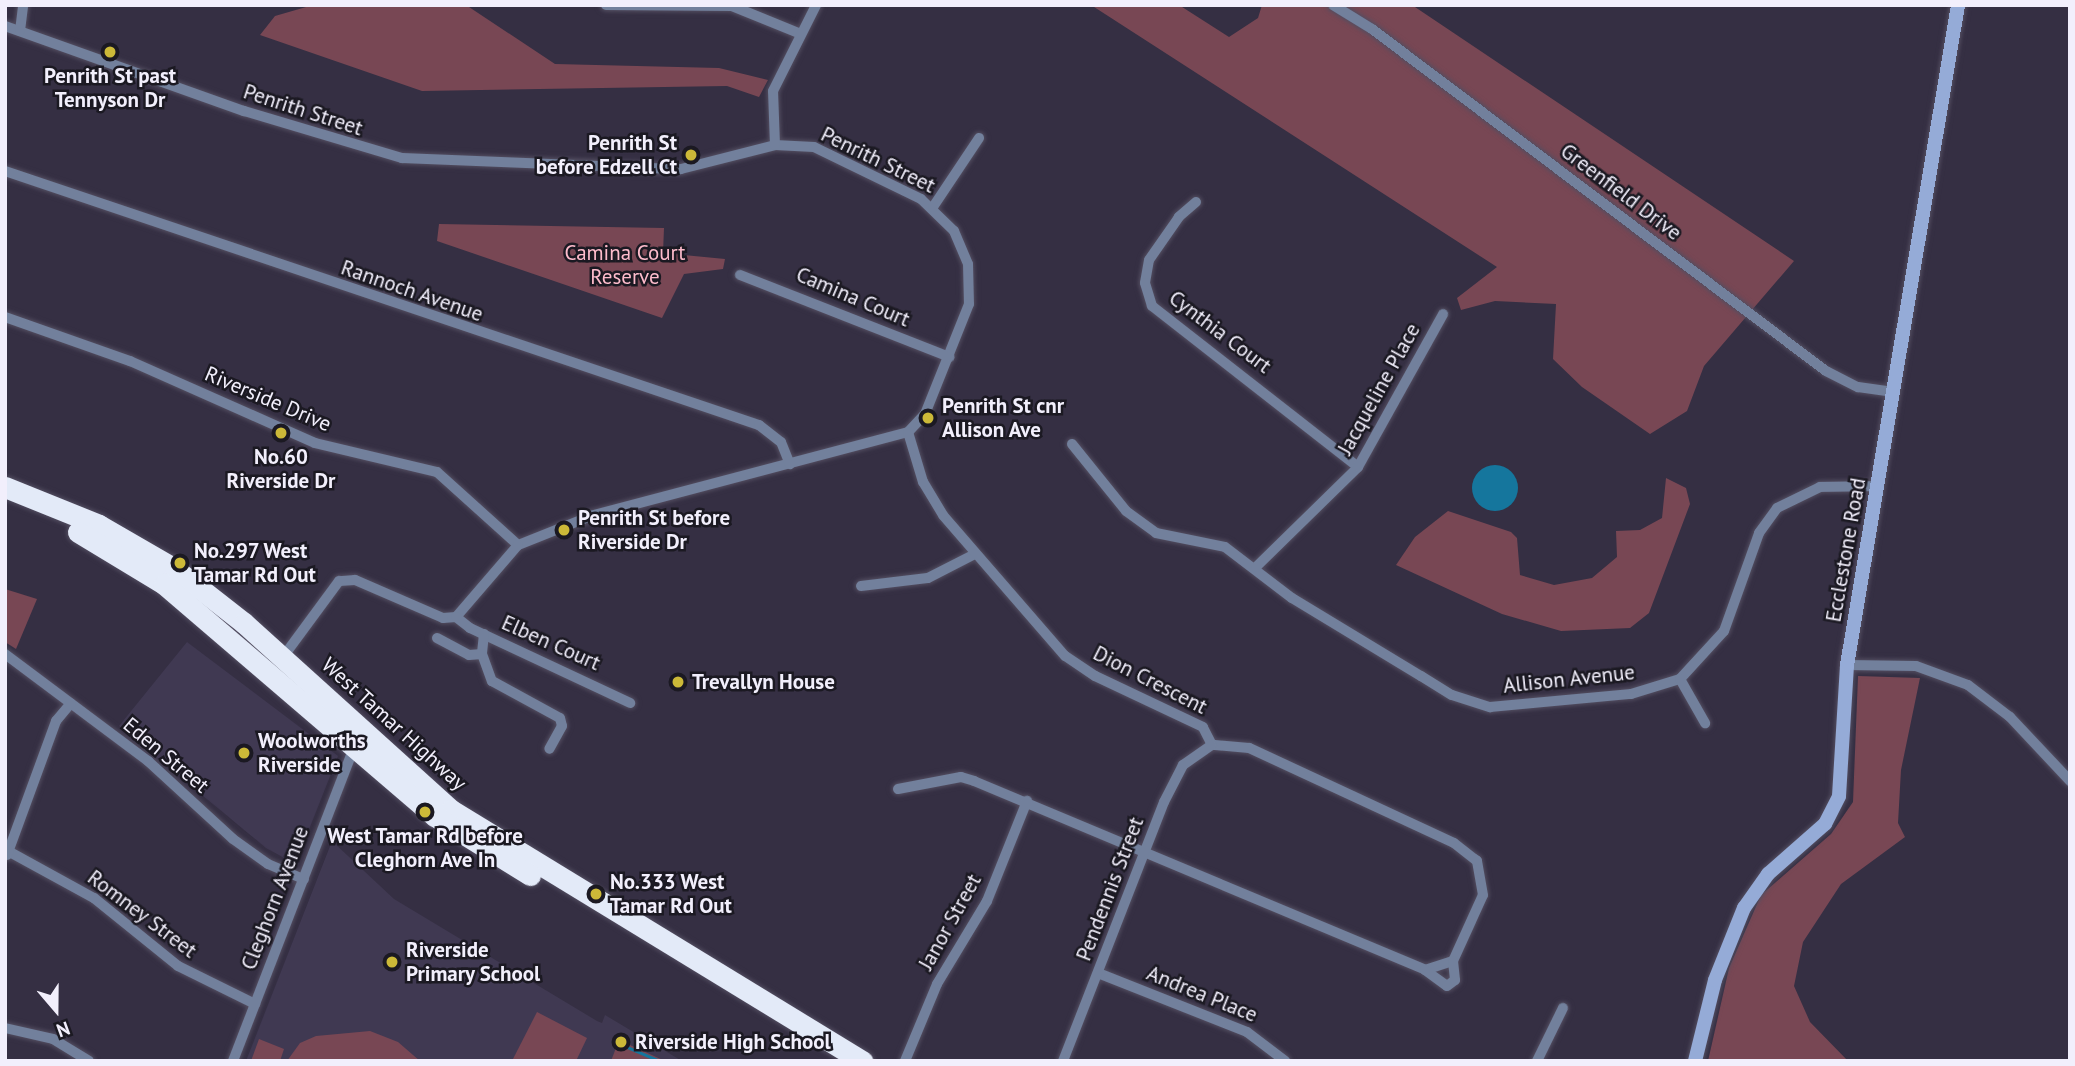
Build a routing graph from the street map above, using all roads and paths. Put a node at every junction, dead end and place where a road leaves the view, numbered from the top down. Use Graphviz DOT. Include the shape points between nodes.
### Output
graph roads {
  1 [pos="23,5"];
  2 [pos="606,5"];
  3 [pos="816,5"];
  4 [pos="1333,5"];
  5 [pos="1958,5"];
  6 [pos="5,26"];
  7 [pos="20,31"];
  8 [pos="801,34"];
  9 [pos="979,138"];
  10 [pos="775,145"];
  11 [pos="5,171"];
  12 [pos="1196,202"];
  13 [pos="933,207"];
  14 [pos="740,275"];
  15 [pos="1443,314"];
  16 [pos="5,317"];
  17 [pos="949,357"];
  18 [pos="1894,392"];
  19 [pos="908,432"];
  20 [pos="1072,444"];
  21 [pos="790,464"];
  22 [pos="1359,467"];
  23 [pos="1878,486"];
  24 [pos="5,487"];
  25 [pos="5,502"];
  26 [pos="518,545"];
  27 [pos="975,554"];
  28 [pos="1256,568"];
  29 [pos="861,586"];
  30 [pos="457,617"];
  31 [pos="484,634"];
  32 [pos="437,638"];
  33 [pos="5,654"];
  34 [pos="482,654"];
  35 [pos="283,657"];
  36 [pos="1847,665"];
  37 [pos="270,677"];
  38 [pos="1680,679"];
  39 [pos="71,703"];
  40 [pos="630,703"];
  41 [pos="1705,723"];
  42 [pos="1212,745"];
  43 [pos="354,748"];
  44 [pos="549,749"];
  45 [pos="2070,782"];
  46 [pos="898,789"];
  47 [pos="1027,802"];
  48 [pos="1146,849"];
  49 [pos="7,854"];
  50 [pos="304,878"];
  51 [pos="1453,961"];
  52 [pos="1425,970"];
  53 [pos="1098,973"];
  54 [pos="255,1004"];
  55 [pos="1563,1008"];
  56 [pos="5,1028"];
  57 [pos="89,1061"];
  58 [pos="233,1061"];
  59 [pos="838,1061"];
  60 [pos="863,1061"];
  61 [pos="905,1061"];
  62 [pos="1063,1061"];
  63 [pos="1285,1061"];
  64 [pos="1537,1061"];
  65 [pos="1695,1061"];
  1 -- 7 [label="street"];
  2 -- 8 [label="street" via="732,6"];
  3 -- 8 [label="street"];
  4 -- 18 [label="street, Greenfield Drive" via="1372,29 1826,371 1858,387"];
  5 -- 18 [label="main road, Ecclestone Road"];
  6 -- 7 [label="street, Penrith Street"];
  7 -- 10 [label="street, Penrith Street" via="244,111 402,158 681,169"];
  8 -- 10 [label="street" via="771,99"];
  9 -- 13 [label="street"];
  10 -- 13 [label="street, Penrith Street" via="828,153"];
  11 -- 21 [label="street, Rannoch Avenue" via="759,425 781,442"];
  12 -- 22 [label="street, Cynthia Court" via="1179,217 1149,260 1145,283 1152,306"];
  13 -- 17 [label="street, Penrith Street" via="959,240 970,277 969,304"];
  14 -- 17 [label="street, Camina Court"];
  15 -- 22 [label="street, Jacqueline Place"];
  16 -- 26 [label="street, Riverside Drive" via="130,361 314,443 437,472"];
  17 -- 19 [label="street, Penrith Street" via="925,414"];
  18 -- 23 [label="main road, Ecclestone Road"];
  19 -- 21 [label="street"];
  19 -- 27 [label="street, Dion Crescent" via="932,499"];
  20 -- 28 [label="street, Allison Avenue" via="1126,511 1156,533 1224,547"];
  21 -- 26 [label="street" via="591,516"];
  22 -- 28 [label="street, Jacqueline Place"];
  23 -- 36 [label="main road, Ecclestone Road"];
  23 -- 38 [label="street" via="1820,487 1777,508 1759,533 1724,631"];
  24 -- 35 [label="highway, West Tamar Highway" via="140,547 200,587"];
  25 -- 37 [label="highway, West Tamar Highway" via="68,527 132,561"];
  26 -- 30 [label="street"];
  27 -- 29 [label="street" via="928,578"];
  27 -- 42 [label="street, Dion Crescent" via="1065,656 1095,676 1203,727"];
  28 -- 38 [label="street, Allison Avenue" via="1292,598 1471,703 1510,707 1617,695"];
  30 -- 31 [label="street, Elben Court"];
  30 -- 35 [label="street" via="443,618 344,579"];
  31 -- 34 [label="street"];
  31 -- 40 [label="street, Elben Court"];
  32 -- 34 [label="street" via="469,655"];
  33 -- 39 [label="street, Eden Street"];
  34 -- 44 [label="street" via="492,681 559,718 562,726"];
  35 -- 37 [label="highway"];
  35 -- 60 [label="highway, West Tamar Highway" via="451,810"];
  36 -- 45 [label="street" via="1916,666 1968,685 2010,716"];
  36 -- 65 [label="main road, Ecclestone Road" via="1843,779 1835,808 1825,824 1768,874 1744,908 1715,980"];
  37 -- 43 [label="highway, West Tamar Highway"];
  38 -- 41 [label="street"];
  39 -- 49 [label="street" via="56,721"];
  39 -- 50 [label="street, Eden Street" via="148,761 233,839 268,864"];
  42 -- 48 [label="street, Pendennis Street" via="1183,765"];
  42 -- 51 [label="street, Dion Crescent" via="1249,748 1469,852 1482,873 1483,895"];
  43 -- 50 [label="street, Cleghorn Avenue"];
  43 -- 59 [label="highway, West Tamar Highway" via="456,831"];
  46 -- 47 [label="street, Dion Crescent" via="961,777"];
  47 -- 48 [label="street, Dion Crescent"];
  47 -- 61 [label="street, Janor Street" via="987,901 937,984"];
  48 -- 52 [label="street, Dion Crescent"];
  48 -- 53 [label="street, Pendennis Street"];
  49 -- 54 [label="street, Romney Street" via="94,898 178,966"];
  50 -- 54 [label="street, Cleghorn Avenue"];
  51 -- 52 [label="street"];
  51 -- 52 [label="street, Dion Crescent" via="1455,980 1447,986"];
  53 -- 62 [label="street, Pendennis Street"];
  53 -- 63 [label="street, Andrea Place" via="1247,1032"];
  54 -- 58 [label="street, Cleghorn Avenue"];
  55 -- 64 [label="street"];
  56 -- 57 [label="street" via="54,1039"];
}
